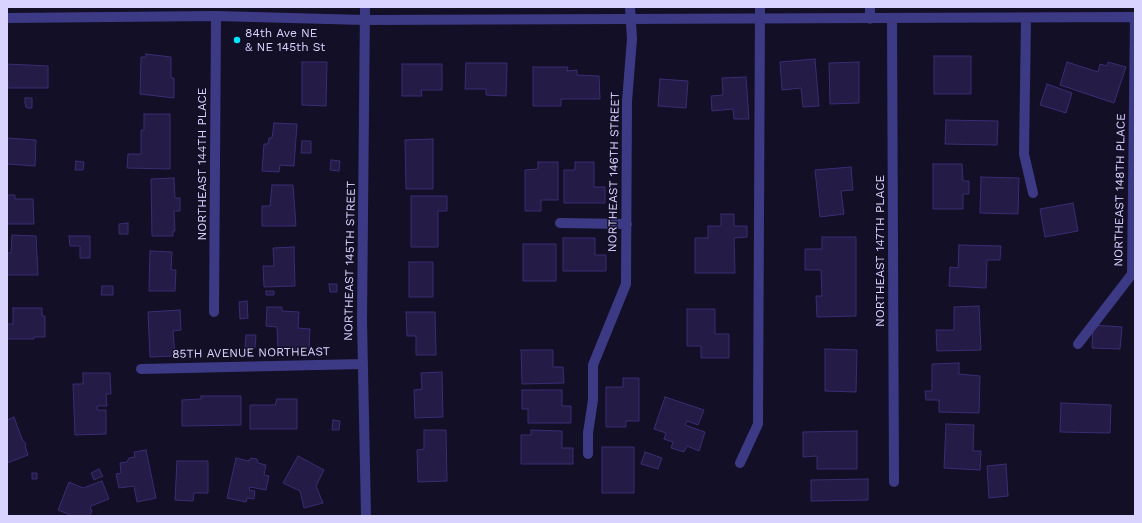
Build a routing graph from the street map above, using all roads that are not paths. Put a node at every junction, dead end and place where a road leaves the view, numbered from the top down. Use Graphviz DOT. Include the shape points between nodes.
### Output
graph roads {
  1 [pos="365,7"];
  2 [pos="630,7"];
  3 [pos="760,7"];
  4 [pos="870,7"];
  5 [pos="1037,7"];
  6 [pos="216,16"];
  7 [pos="1135,17"];
  8 [pos="7,18"];
  9 [pos="1026,18"];
  10 [pos="1037,18"];
  11 [pos="630,19"];
  12 [pos="760,19"];
  13 [pos="870,19"];
  14 [pos="892,19"];
  15 [pos="365,20"];
  16 [pos="1033,193"];
  17 [pos="560,223"];
  18 [pos="627,224"];
  19 [pos="214,312"];
  20 [pos="1078,344"];
  21 [pos="362,364"];
  22 [pos="141,369"];
  23 [pos="588,454"];
  24 [pos="740,463"];
  25 [pos="894,482"];
  26 [pos="366,516"];
  1 -- 15 [label="street, NORTHEAST 145TH STREET"];
  2 -- 11 [label="street, NORTHEAST 146TH STREET"];
  3 -- 12 [label="street"];
  4 -- 13 [label="street"];
  5 -- 10 [label="street"];
  6 -- 8 [label="street"];
  6 -- 15 [label="street"];
  6 -- 19 [label="street, NORTHEAST 144TH PLACE"];
  7 -- 10 [label="street"];
  7 -- 20 [label="street, NORTHEAST 148TH PLACE" via="1132,274"];
  9 -- 10 [label="street"];
  9 -- 14 [label="street"];
  9 -- 16 [label="street" via="1024,154"];
  11 -- 12 [label="street"];
  11 -- 15 [label="street"];
  11 -- 18 [label="street, NORTHEAST 146TH STREET" via="632,38 627,101"];
  12 -- 13 [label="street"];
  12 -- 24 [label="street" via="758,424"];
  13 -- 14 [label="street"];
  14 -- 25 [label="street, NORTHEAST 147TH PLACE"];
  15 -- 21 [label="street, NORTHEAST 145TH STREET"];
  17 -- 18 [label="street"];
  18 -- 23 [label="street, NORTHEAST 146TH STREET" via="626,284 593,365"];
  21 -- 22 [label="street, 85TH AVENUE NORTHEAST"];
  21 -- 26 [label="street, NORTHEAST 145TH STREET"];
}
